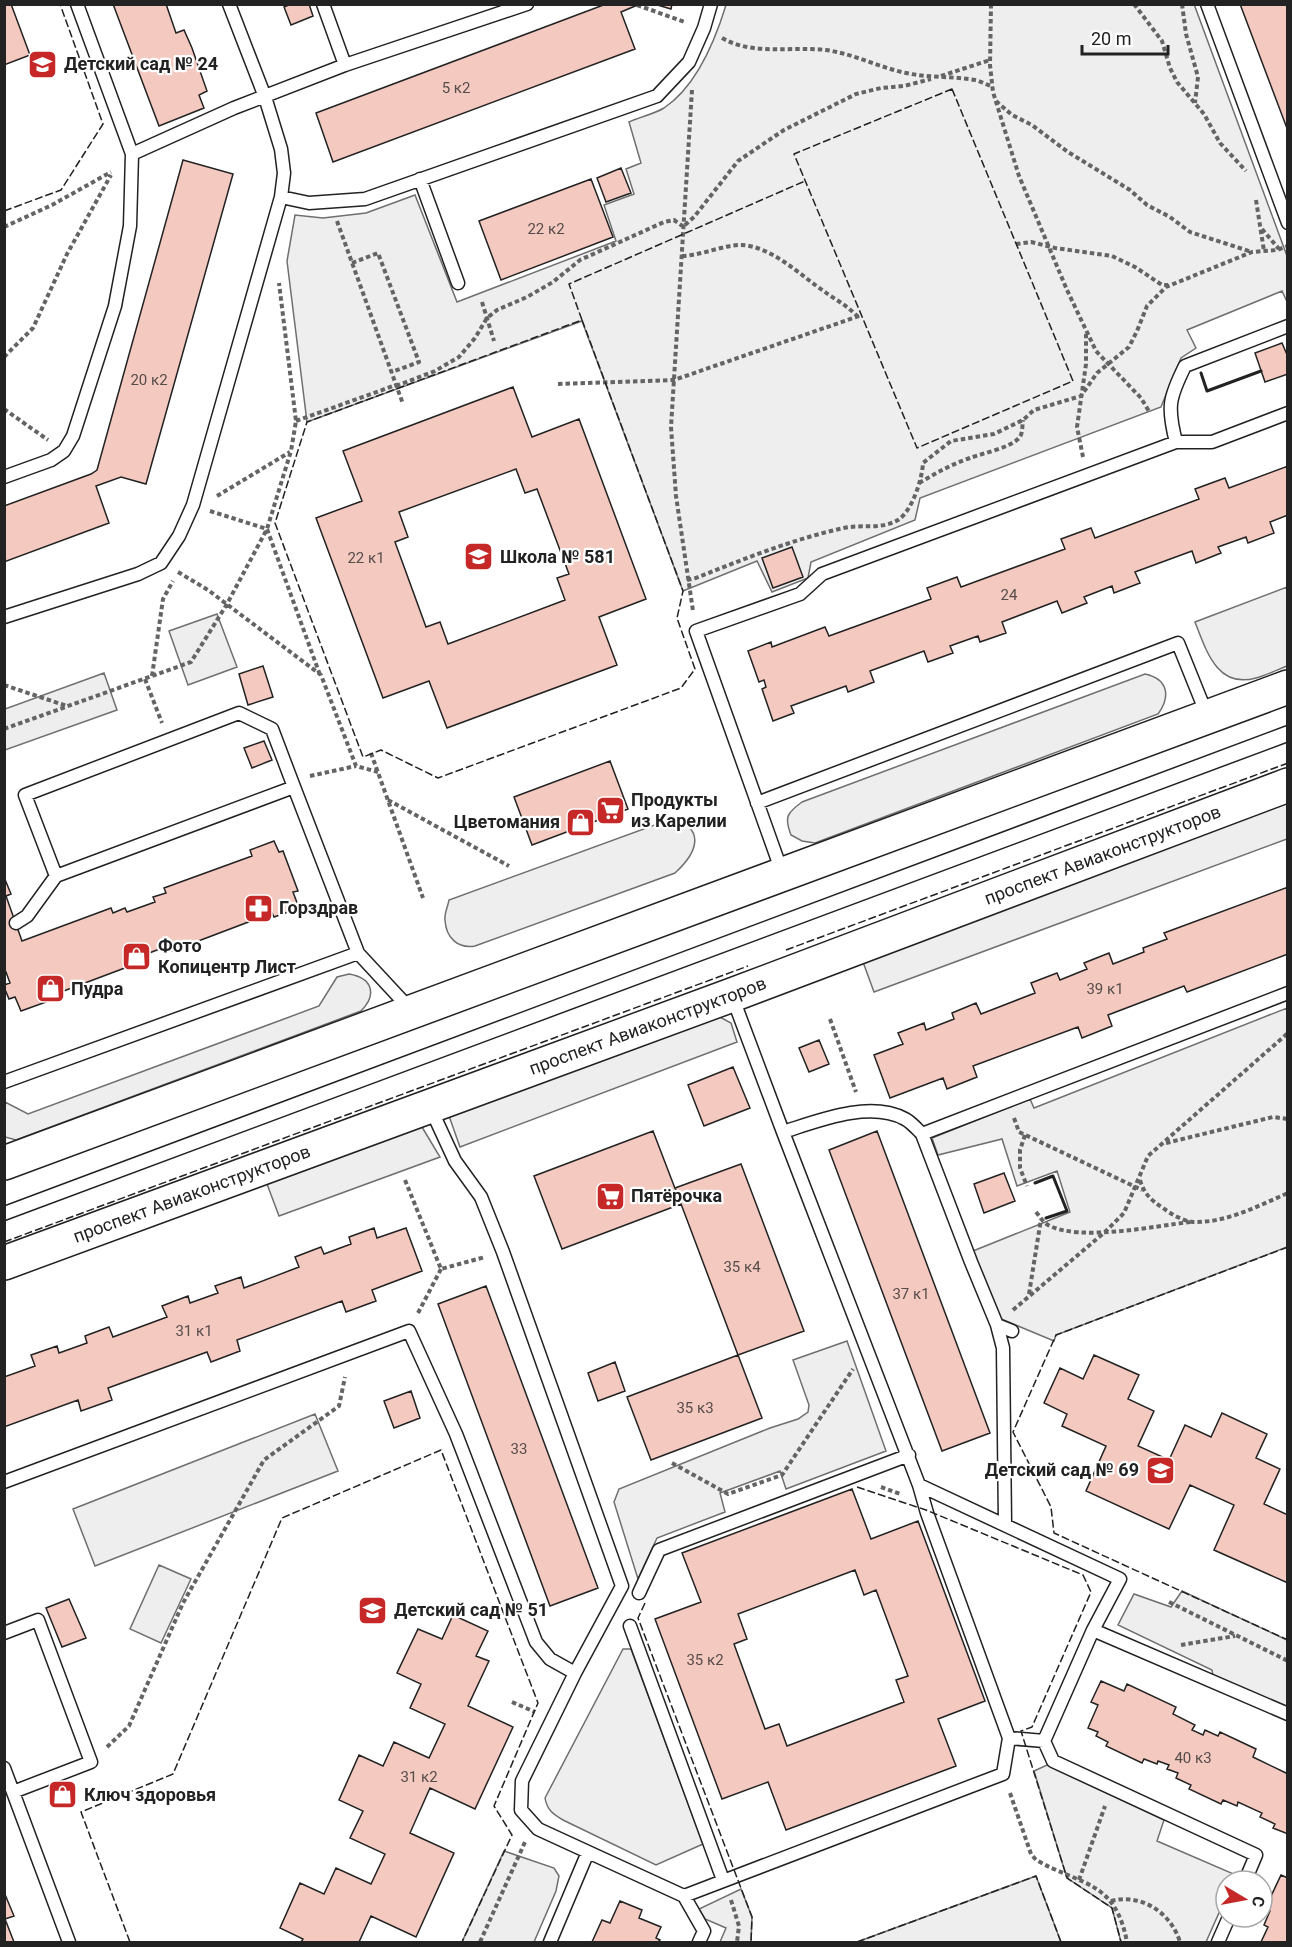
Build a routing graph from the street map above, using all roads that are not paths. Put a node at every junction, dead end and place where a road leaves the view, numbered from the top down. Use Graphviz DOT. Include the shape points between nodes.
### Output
graph roads {
  1 [pos="76,4"];
  2 [pos="229,4"];
  3 [pos="323,4"];
  4 [pos="527,4"];
  5 [pos="711,4"];
  6 [pos="1207,4"];
  7 [pos="345,65"];
  8 [pos="265,97"];
  9 [pos="132,154"];
  10 [pos="420,179"];
  11 [pos="281,197"];
  12 [pos="1287,223"];
  13 [pos="458,283"];
  14 [pos="1287,326"];
  15 [pos="1287,413"];
  16 [pos="1176,442"];
  17 [pos="4,477"];
  18 [pos="4,617"];
  19 [pos="1287,687"];
  20 [pos="1208,717"];
  21 [pos="1287,785"];
  22 [pos="294,787"];
  23 [pos="758,803"];
  24 [pos="783,874"];
  25 [pos="56,876"];
  26 [pos="16,923"];
  27 [pos="358,953"];
  28 [pos="1287,993"];
  29 [pos="732,994"];
  30 [pos="413,1012"];
  31 [pos="4,1082"];
  32 [pos="429,1105"];
  33 [pos="783,1132"];
  34 [pos="922,1134"];
  35 [pos="4,1163"];
  36 [pos="4,1263"];
  37 [pos="997,1325"];
  38 [pos="1012,1331"];
  39 [pos="909,1455"];
  40 [pos="4,1482"];
  41 [pos="919,1485"];
  42 [pos="1005,1524"];
  43 [pos="639,1593"];
  44 [pos="630,1626"];
  45 [pos="1093,1630"];
  46 [pos="4,1633"];
  47 [pos="575,1673"];
  48 [pos="1287,1714"];
  49 [pos="1009,1737"];
  50 [pos="1044,1741"];
  51 [pos="4,1768"];
  52 [pos="13,1792"];
  53 [pos="588,1852"];
  54 [pos="1250,1869"];
  55 [pos="723,1880"];
  56 [pos="684,1896"];
  57 [pos="69,1942"];
  58 [pos="550,1942"];
  59 [pos="699,1942"];
  1 -- 9 [label="lane"];
  2 -- 8 [label="lane"];
  3 -- 7 [label="lane"];
  4 -- 7 [label="lane"];
  5 -- 10 [label="lane" via="689,62 657,96"];
  6 -- 12 [label="lane"];
  7 -- 8 [label="lane"];
  8 -- 9 [label="lane"];
  8 -- 11 [label="lane" via="281,149"];
  9 -- 17 [label="lane" via="130,226 115,306 73,436 64,451 51,460"];
  10 -- 11 [label="lane" via="365,199 309,203"];
  10 -- 13 [label="lane"];
  11 -- 18 [label="lane" via="196,506 179,536 161,562 138,574"];
  14 -- 16 [label="lane" via="1185,366 1173,390 1170,417"];
  15 -- 16 [label="lane" via="1212,442"];
  16 -- 23 [label="lane" via="822,573 800,594 696,631"];
  19 -- 20 [label="street"];
  20 -- 23 [label="lane" via="1178,643"];
  20 -- 24 [label="street"];
  21 -- 29 [label="street, проспект Авиаконструкторов"];
  22 -- 25 [label="lane"];
  22 -- 25 [label="lane" via="272,729 239,713 25,795"];
  22 -- 27 [label="lane"];
  23 -- 24 [label="lane"];
  24 -- 30 [label="street"];
  25 -- 26 [label="lane" via="27,916"];
  27 -- 30 [label="lane"];
  27 -- 31 [label="lane"];
  28 -- 34 [label="lane"];
  29 -- 32 [label="street, проспект Авиаконструкторов"];
  29 -- 33 [label="lane"];
  30 -- 35 [label="street"];
  32 -- 36 [label="street, проспект Авиаконструкторов"];
  32 -- 47 [label="lane" via="455,1161 481,1197 622,1586"];
  33 -- 34 [label="lane" via="839,1114 864,1112 906,1119"];
  33 -- 39 [label="lane"];
  34 -- 37 [label="lane"];
  37 -- 38 [label="lane"];
  37 -- 42 [label="lane" via="1003,1348"];
  39 -- 41 [label="lane"];
  39 -- 43 [label="lane" via="659,1550"];
  40 -- 47 [label="lane" via="409,1331 456,1434 536,1642 550,1659"];
  41 -- 42 [label="lane"];
  41 -- 49 [label="lane"];
  42 -- 45 [label="lane" via="1120,1579"];
  44 -- 55 [label="lane"];
  45 -- 48 [label="lane"];
  45 -- 50 [label="lane"];
  46 -- 52 [label="lane" via="38,1620 91,1761"];
  47 -- 53 [label="lane" via="522,1781 521,1810 538,1829"];
  49 -- 50 [label="lane"];
  49 -- 55 [label="lane" via="1003,1774"];
  50 -- 54 [label="lane" via="1053,1761 1256,1855"];
  51 -- 52 [label="lane"];
  52 -- 57 [label="lane"];
  53 -- 56 [label="lane"];
  53 -- 58 [label="lane"];
  55 -- 56 [label="lane"];
  56 -- 59 [label="lane" via="704,1931"];
}
